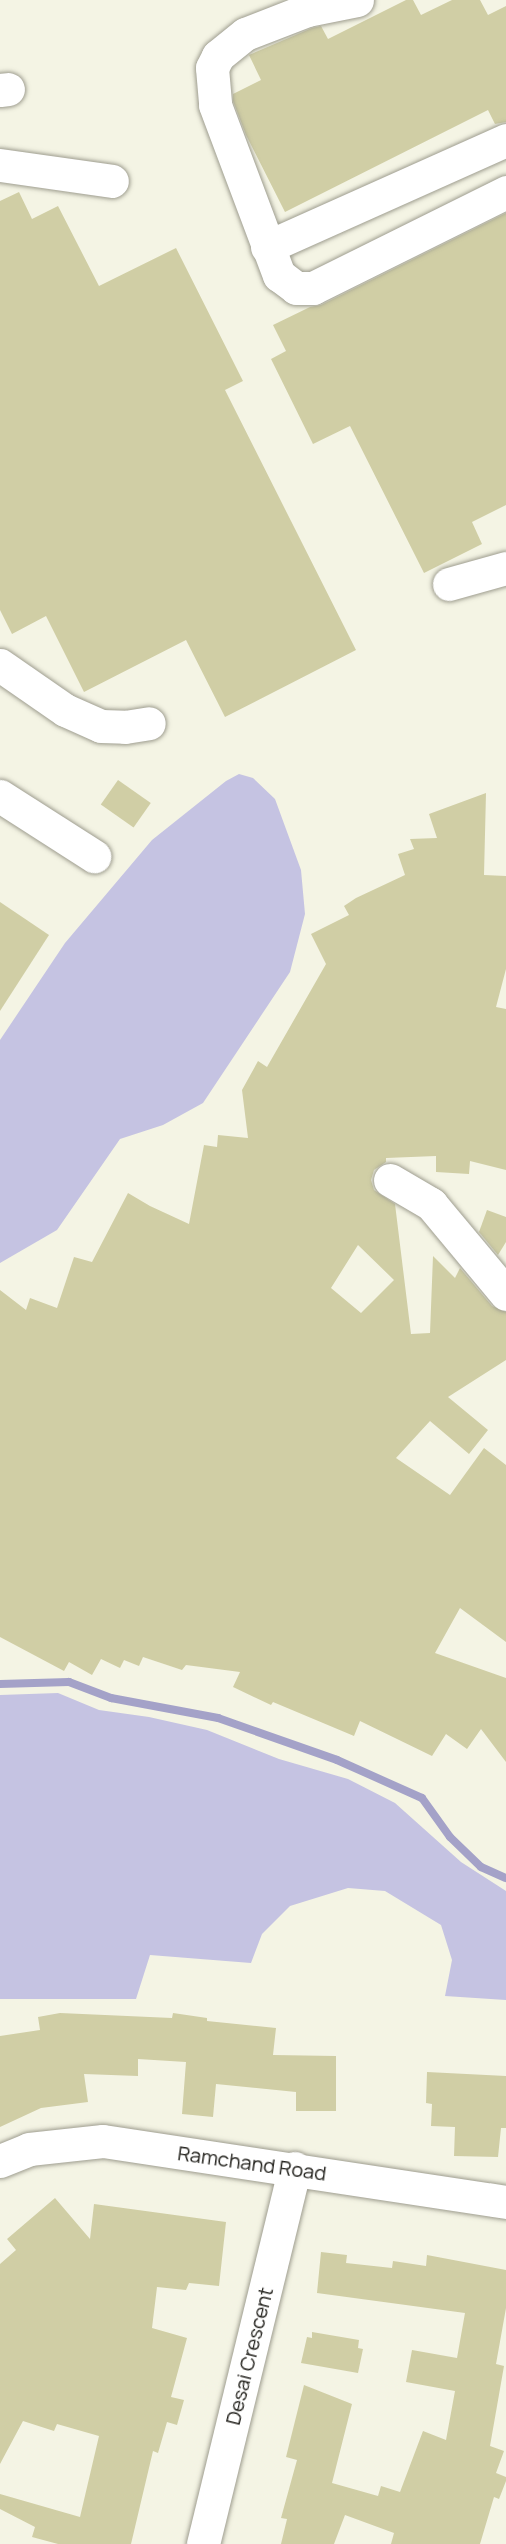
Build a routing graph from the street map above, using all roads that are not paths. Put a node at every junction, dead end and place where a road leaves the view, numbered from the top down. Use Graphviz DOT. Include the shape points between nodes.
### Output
graph roads {
  1 [pos="357,0"];
  2 [pos="506,140"];
  3 [pos="0,165"];
  4 [pos="111,181"];
  5 [pos="506,192"];
  6 [pos="267,247"];
  7 [pos="506,568"];
  8 [pos="449,584"];
  9 [pos="0,665"];
  10 [pos="149,723"];
  11 [pos="0,796"];
  12 [pos="94,856"];
  13 [pos="390,1180"];
  14 [pos="506,1294"];
  15 [pos="0,2161"];
  16 [pos="295,2168"];
  17 [pos="506,2202"];
  18 [pos="203,2544"];
  1 -- 6 [label="street" via="307,10 245,34 218,56 212,68 215,105"];
  2 -- 6 [label="street"];
  3 -- 4 [label="street"];
  5 -- 6 [label="street" via="313,288 296,288 287,283 279,275"];
  7 -- 8 [label="street"];
  9 -- 10 [label="street" via="65,710 101,726"];
  11 -- 12 [label="street"];
  13 -- 14 [label="street" via="431,1204"];
  15 -- 16 [label="street, Ramchand Road" via="29,2149 103,2141"];
  16 -- 17 [label="street, Ramchand Road"];
  16 -- 18 [label="street, Desai Crescent"];
}
